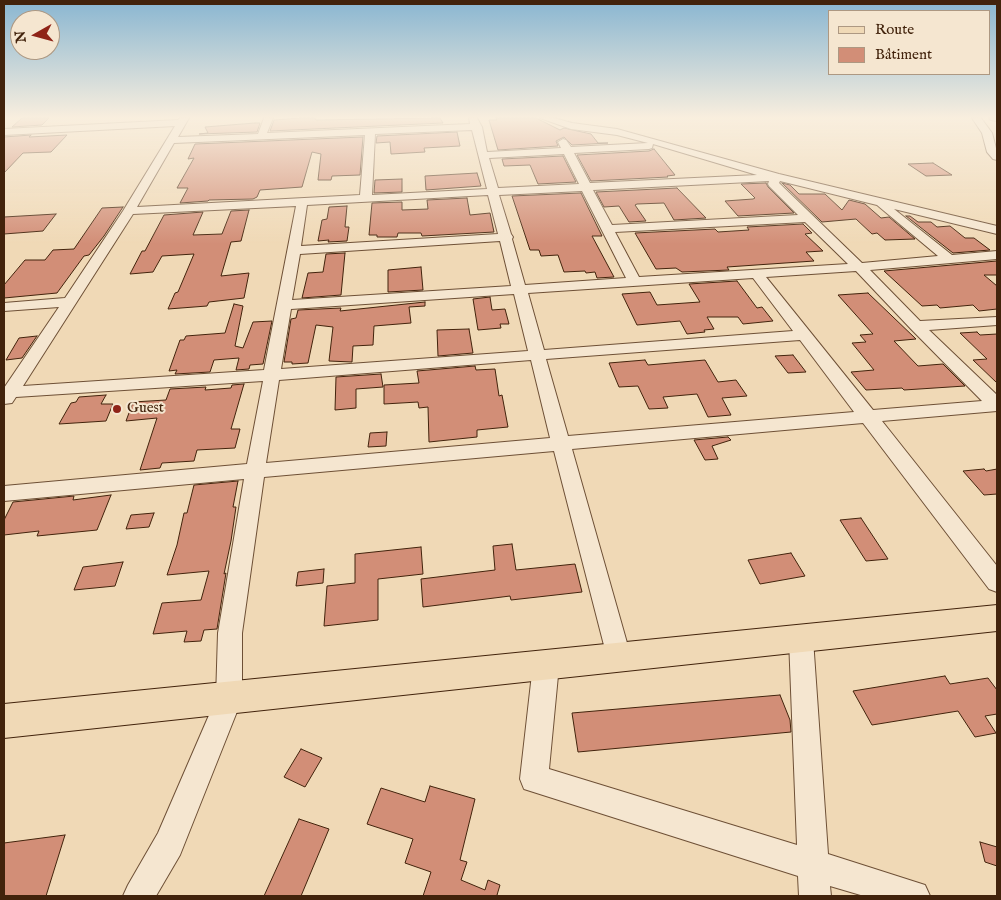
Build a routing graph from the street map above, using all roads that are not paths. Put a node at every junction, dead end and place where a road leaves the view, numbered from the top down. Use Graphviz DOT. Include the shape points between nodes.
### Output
graph roads {
  1 [pos="161,160"];
  2 [pos="368,160"];
  3 [pos="485,160"];
  4 [pos="573,160"];
  5 [pos="717,160"];
  6 [pos="776,177"];
  7 [pos="587,187"];
  8 [pos="494,192"];
  9 [pos="366,198"];
  10 [pos="877,201"];
  11 [pos="302,202"];
  12 [pos="129,211"];
  13 [pos="808,218"];
  14 [pos="607,229"];
  15 [pos="997,230"];
  16 [pos="506,237"];
  17 [pos="294,250"];
  18 [pos="997,255"];
  19 [pos="949,259"];
  20 [pos="859,266"];
  21 [pos="756,273"];
  22 [pos="634,282"];
  23 [pos="520,289"];
  24 [pos="69,302"];
  25 [pos="284,305"];
  26 [pos="4,306"];
  27 [pos="997,321"];
  28 [pos="916,326"];
  29 [pos="804,335"];
  30 [pos="538,356"];
  31 [pos="272,375"];
  32 [pos="7,397"];
  33 [pos="997,405"];
  34 [pos="868,417"];
  35 [pos="562,444"];
  36 [pos="255,472"];
  37 [pos="4,493"];
  38 [pos="997,582"];
  39 [pos="997,618"];
  40 [pos="802,639"];
  41 [pos="619,657"];
  42 [pos="546,665"];
  43 [pos="229,698"];
  44 [pos="4,720"];
  45 [pos="813,865"];
  46 [pos="139,896"];
  47 [pos="815,896"];
  48 [pos="914,896"];
  1 -- 12 [label="street"];
  2 -- 9 [label="street"];
  3 -- 8 [label="street"];
  4 -- 7 [label="street"];
  5 -- 6 [label="street"];
  6 -- 7 [label="street"];
  6 -- 10 [label="street"];
  6 -- 13 [label="street" via="772,184"];
  7 -- 8 [label="street"];
  7 -- 14 [label="street"];
  8 -- 9 [label="street"];
  8 -- 16 [label="street"];
  9 -- 11 [label="street"];
  10 -- 15 [label="street"];
  10 -- 19 [label="street"];
  11 -- 12 [label="street"];
  11 -- 17 [label="street"];
  12 -- 24 [label="street"];
  13 -- 14 [label="street"];
  13 -- 20 [label="street"];
  14 -- 22 [label="street"];
  16 -- 17 [label="street"];
  16 -- 23 [label="street"];
  17 -- 25 [label="street"];
  18 -- 19 [label="street"];
  19 -- 20 [label="street"];
  20 -- 21 [label="street"];
  20 -- 28 [label="street"];
  21 -- 22 [label="street"];
  21 -- 29 [label="street"];
  22 -- 23 [label="street"];
  23 -- 25 [label="street"];
  23 -- 30 [label="street"];
  24 -- 26 [label="street"];
  24 -- 32 [label="street"];
  25 -- 31 [label="street"];
  27 -- 28 [label="street"];
  28 -- 33 [label="street"];
  29 -- 30 [label="street"];
  29 -- 34 [label="street"];
  30 -- 31 [label="street"];
  30 -- 35 [label="street"];
  31 -- 32 [label="street"];
  31 -- 36 [label="street"];
  33 -- 34 [label="street"];
  34 -- 35 [label="street"];
  34 -- 38 [label="street"];
  35 -- 36 [label="street"];
  35 -- 41 [label="street"];
  36 -- 37 [label="street"];
  36 -- 43 [label="street" via="230,633"];
  39 -- 40 [label="main road"];
  40 -- 41 [label="main road"];
  40 -- 45 [label="street"];
  41 -- 42 [label="main road"];
  42 -- 43 [label="main road"];
  42 -- 45 [label="street" via="534,779"];
  43 -- 44 [label="main road"];
  43 -- 46 [label="street" via="169,844"];
  45 -- 47 [label="street"];
  45 -- 48 [label="street"];
}
